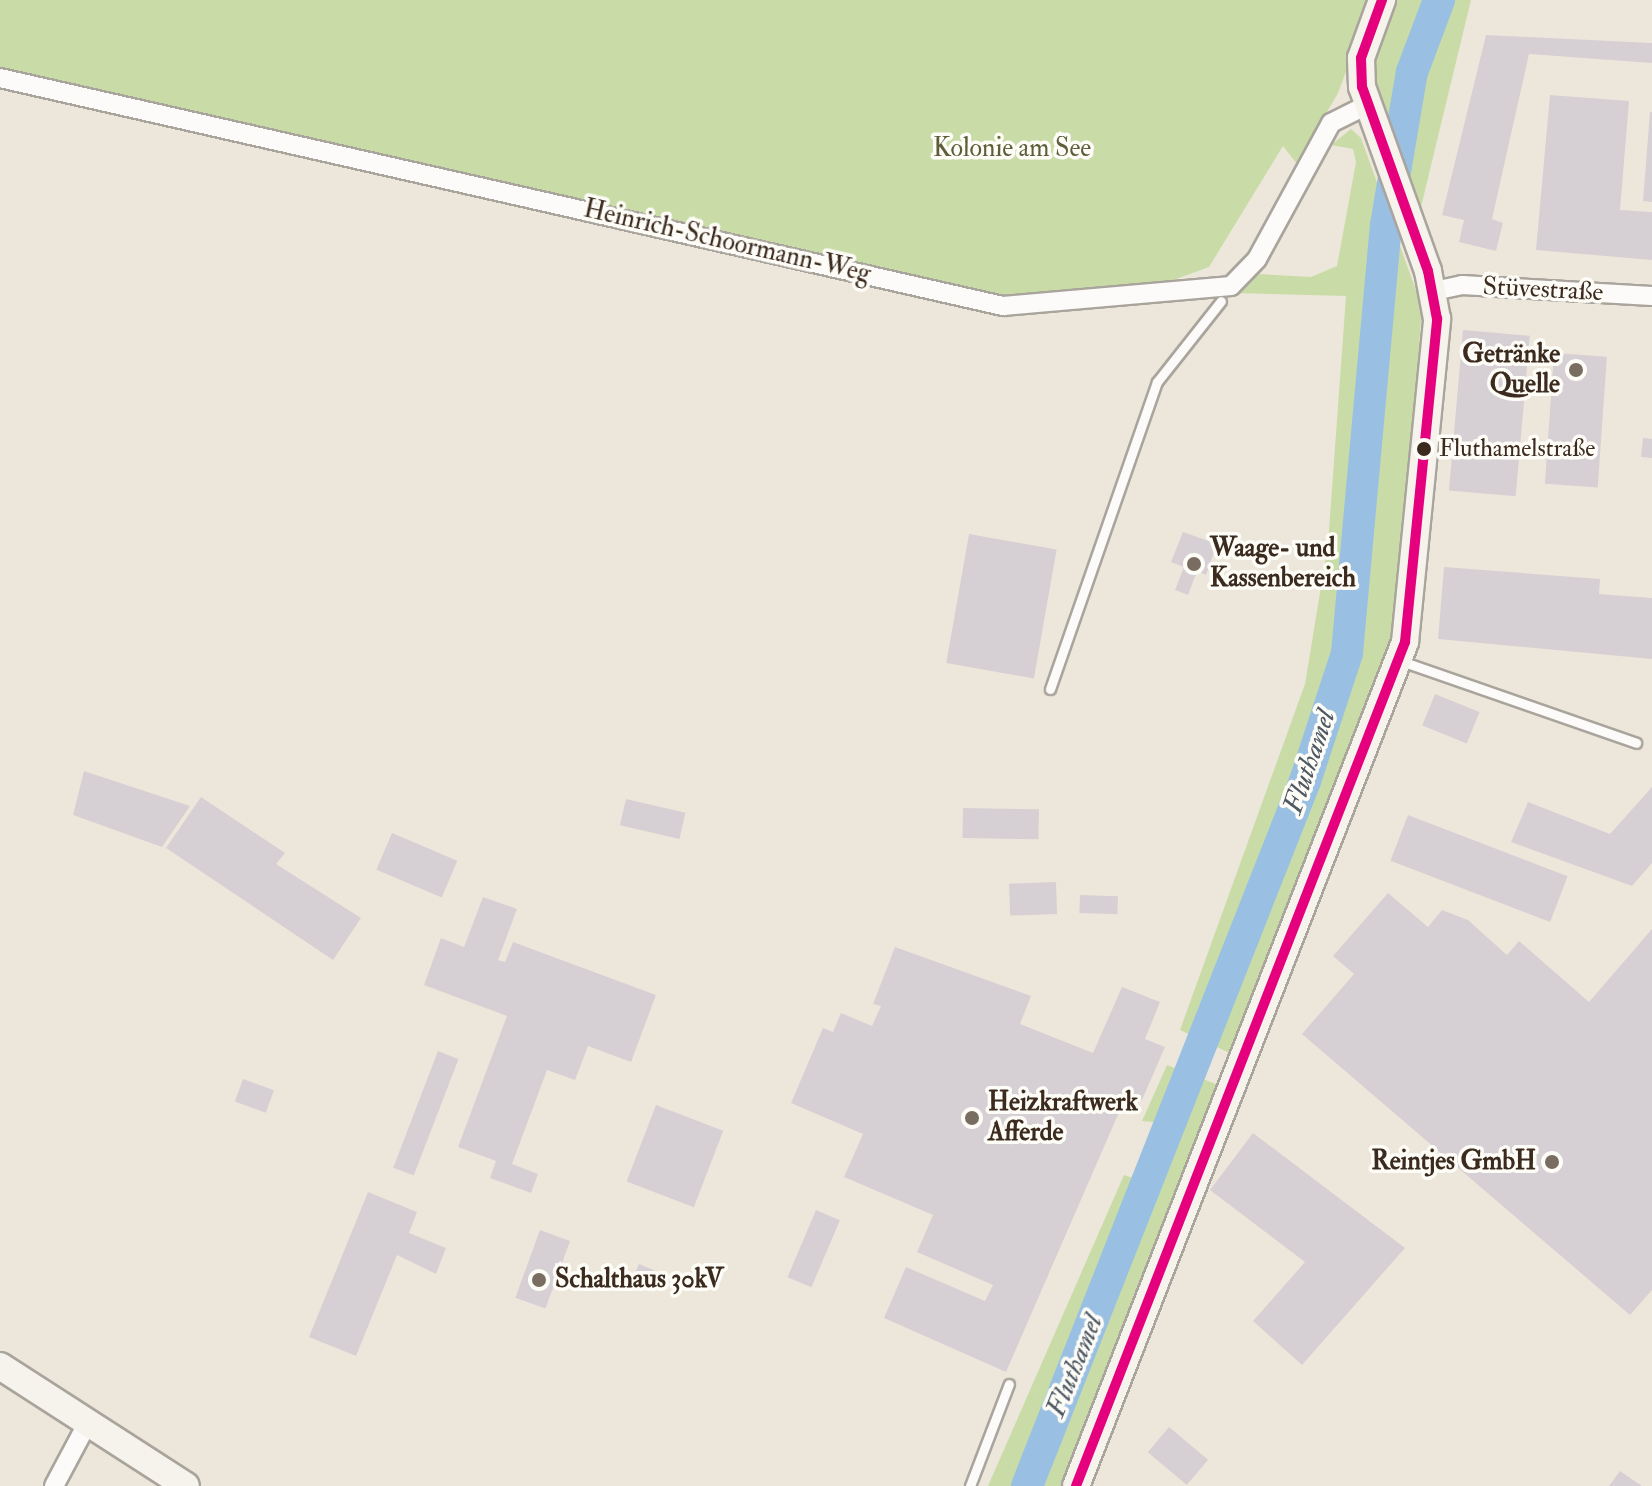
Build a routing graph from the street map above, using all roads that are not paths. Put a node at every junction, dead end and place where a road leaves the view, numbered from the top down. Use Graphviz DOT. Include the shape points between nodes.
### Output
graph roads {
  1 [pos="1382,0"];
  2 [pos="0,78"];
  3 [pos="1367,105"];
  4 [pos="1434,291"];
  5 [pos="1652,296"];
  6 [pos="1221,301"];
  7 [pos="1400,661"];
  8 [pos="1050,689"];
  9 [pos="1636,743"];
  10 [pos="0,1366"];
  11 [pos="1009,1384"];
  12 [pos="88,1422"];
  13 [pos="54,1486"];
  14 [pos="186,1486"];
  15 [pos="970,1486"];
  16 [pos="1076,1486"];
  1 -- 3 [label="main road" via="1361,58"];
  2 -- 3 [label="street, Heinrich-Schoormann-Weg" via="1003,306 1231,286 1257,259 1331,123"];
  3 -- 4 [label="main road"];
  4 -- 5 [label="street, Stüvestraße" via="1462,285"];
  4 -- 7 [label="main road"];
  6 -- 8 [label="lane" via="1157,382"];
  7 -- 9 [label="lane"];
  7 -- 16 [label="main road"];
  10 -- 12 [label="main road"];
  11 -- 15 [label="lane"];
  12 -- 13 [label="street"];
  12 -- 14 [label="main road"];
}
